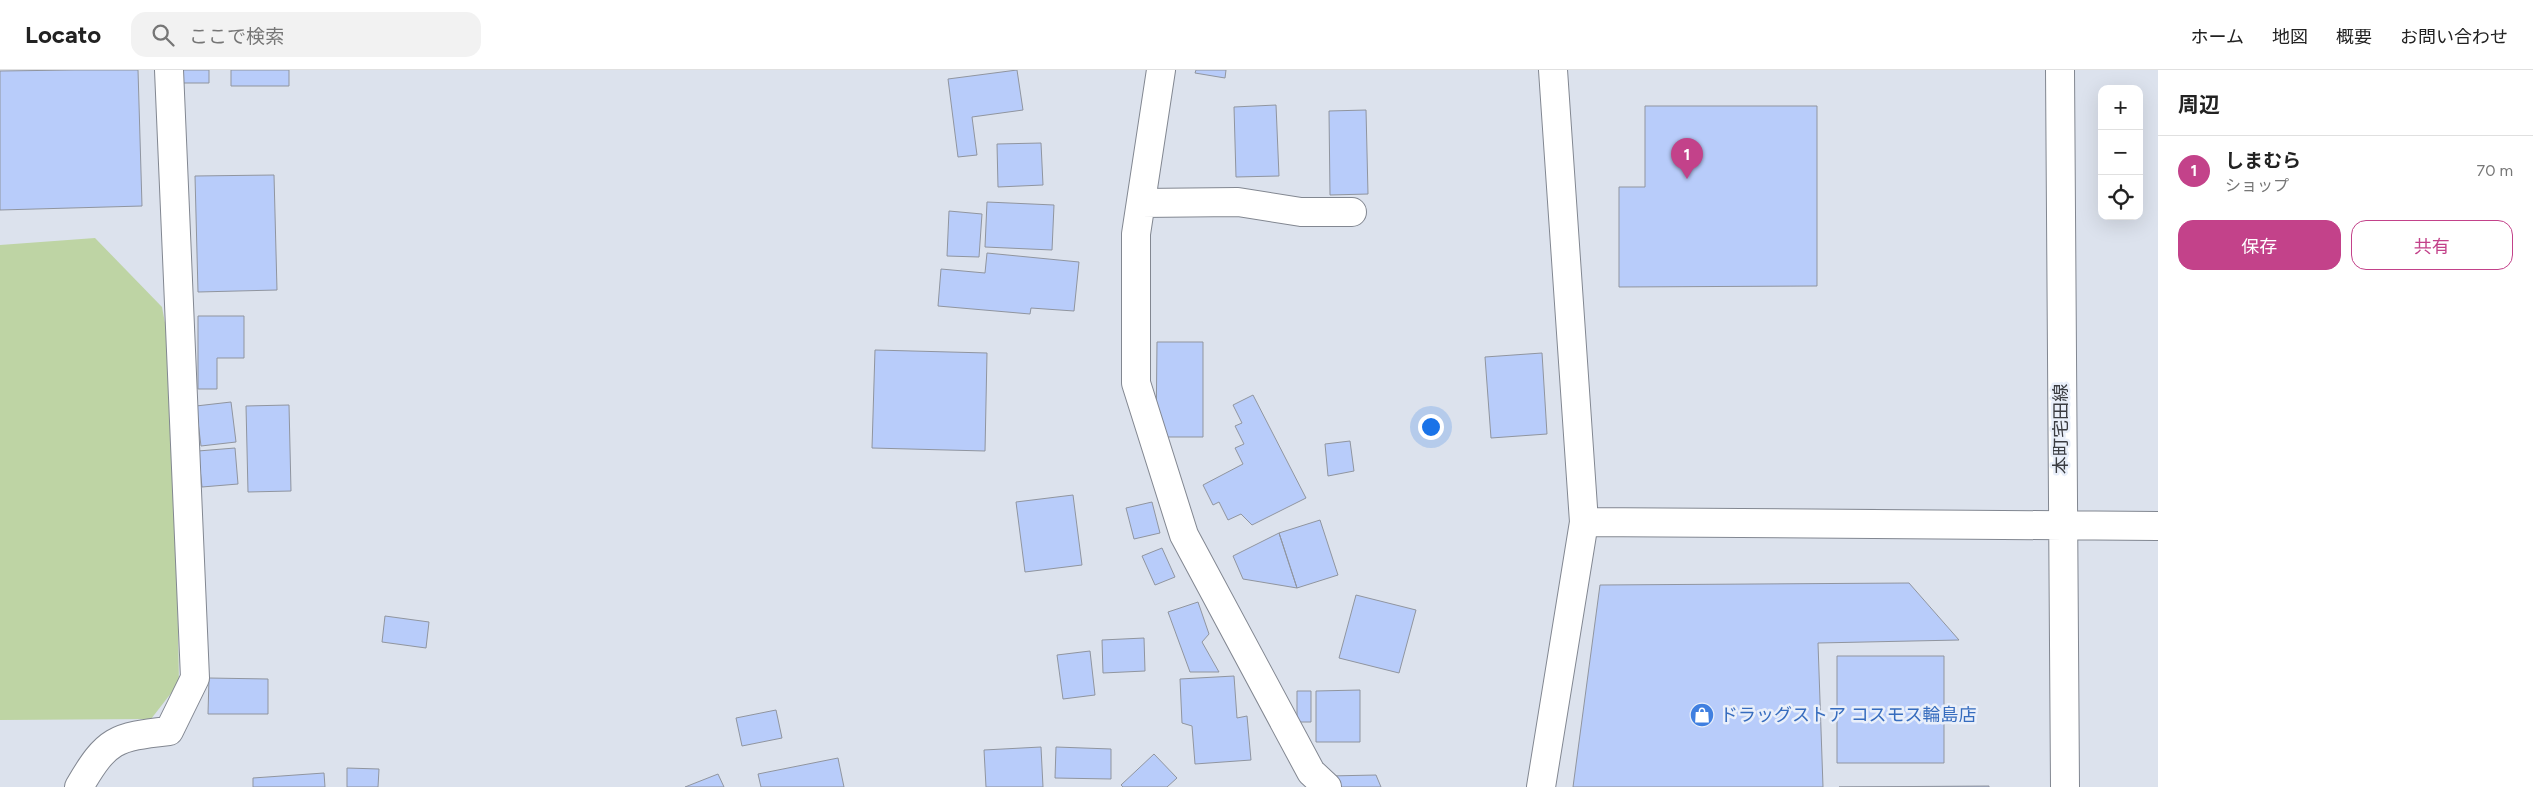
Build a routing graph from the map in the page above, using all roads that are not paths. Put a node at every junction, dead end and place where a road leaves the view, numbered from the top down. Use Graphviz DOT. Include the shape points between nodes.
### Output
graph roads {
  1 [pos="169,70"];
  2 [pos="1161,70"];
  3 [pos="1553,70"];
  4 [pos="2060,70"];
  5 [pos="1141,203"];
  6 [pos="1352,212"];
  7 [pos="1584,522"];
  8 [pos="2062,525"];
  9 [pos="2158,526"];
  10 [pos="1312,782"];
  11 [pos="79,787"];
  12 [pos="1541,787"];
  13 [pos="2065,787"];
  1 -- 11 [label="street" via="195,678 169,731 118,740 95,760"];
  2 -- 5 [label="street"];
  3 -- 7 [label="street"];
  4 -- 8 [label="street, 本町宅田線"];
  5 -- 6 [label="street" via="1238,202 1301,212"];
  5 -- 10 [label="street" via="1136,234 1136,383 1184,535"];
  7 -- 8 [label="street"];
  7 -- 12 [label="street"];
  8 -- 9 [label="street"];
  8 -- 13 [label="street, 本町宅田線"];
}
